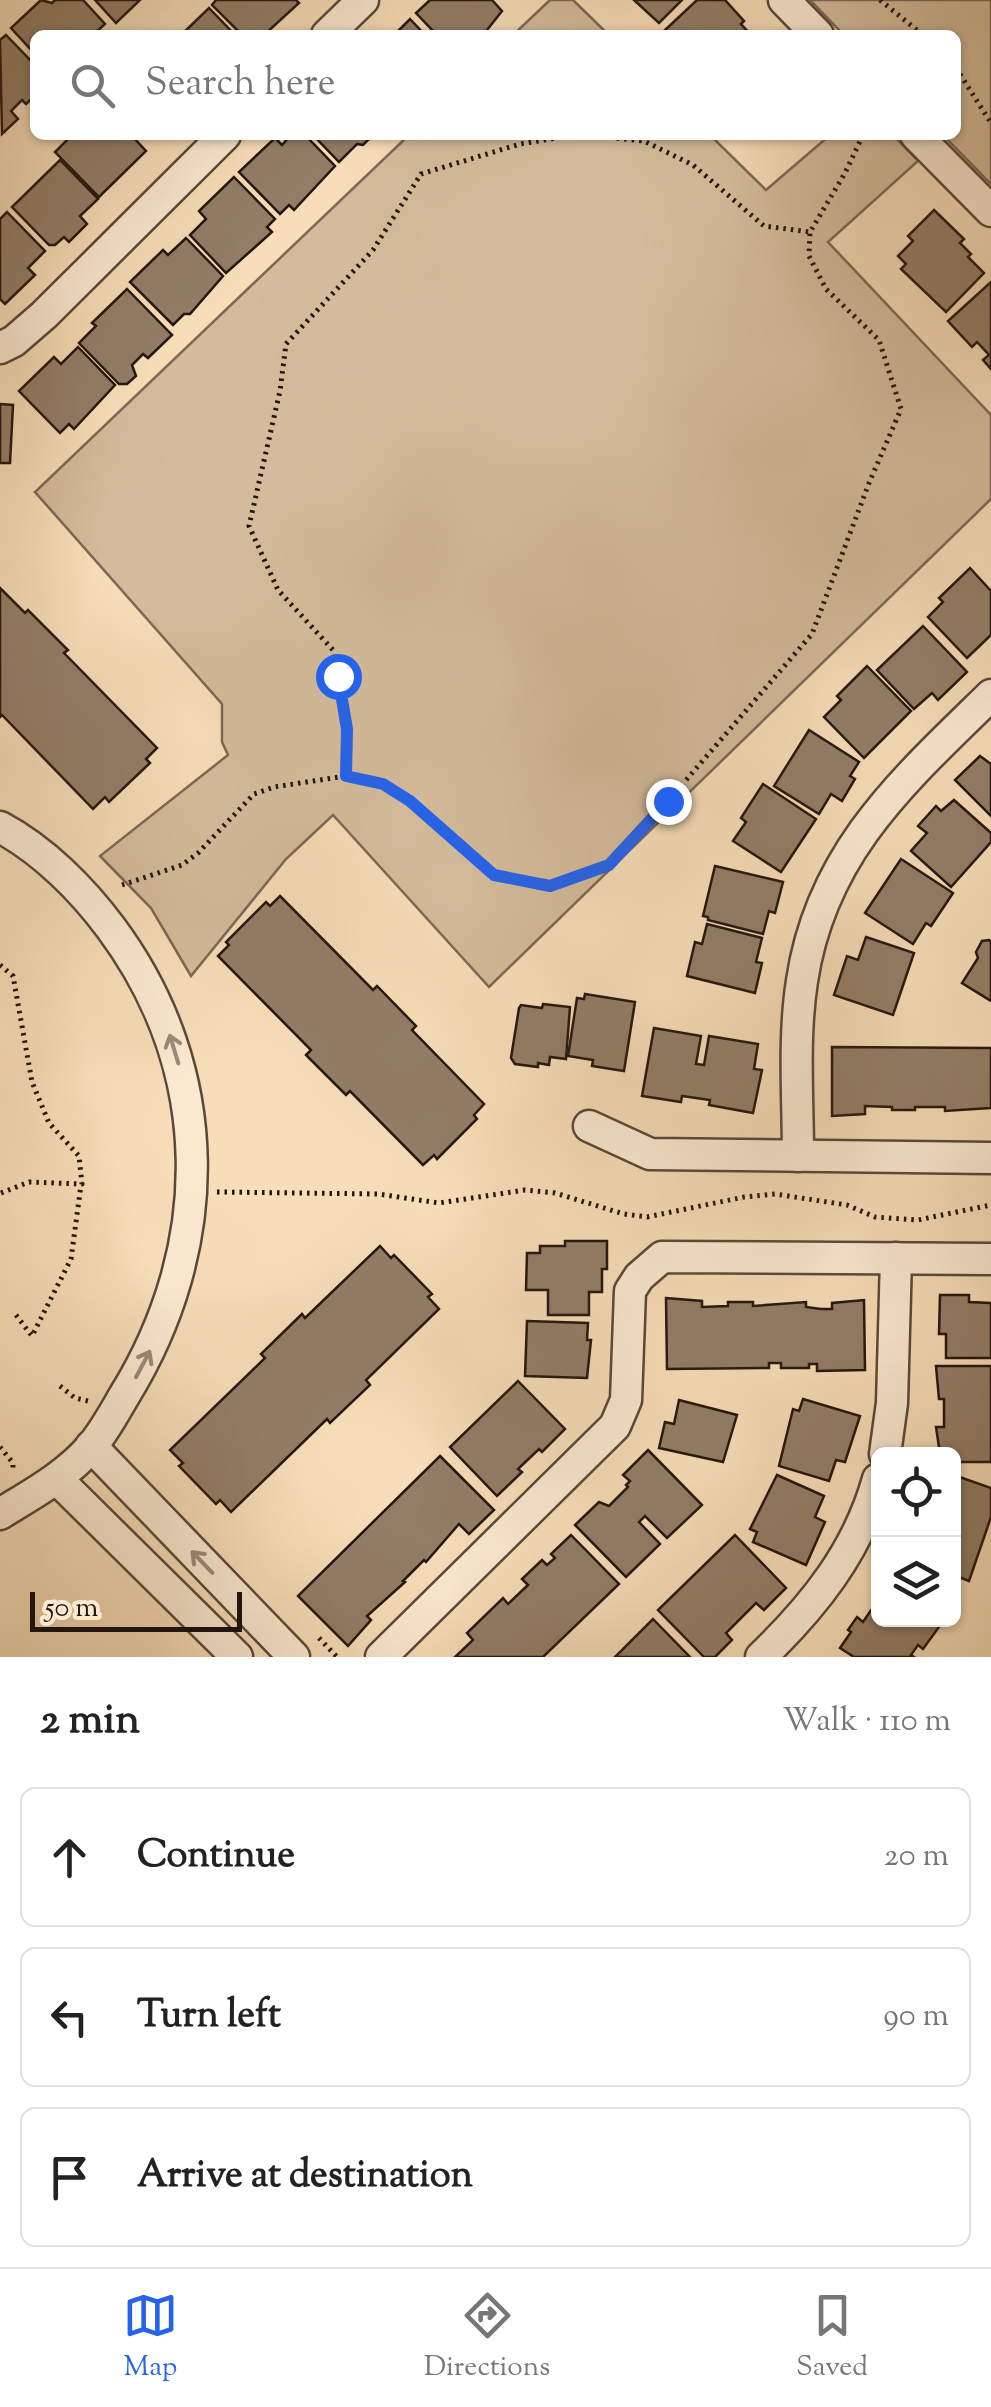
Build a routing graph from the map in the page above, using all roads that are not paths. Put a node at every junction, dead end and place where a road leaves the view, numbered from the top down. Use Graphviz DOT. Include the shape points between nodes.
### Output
graph roads {
  1 [pos="363,0"];
  2 [pos="784,0"];
  3 [pos="332,30"];
  4 [pos="813,30"];
  5 [pos="220,140"];
  6 [pos="921,140"];
  7 [pos="991,211"];
  8 [pos="0,348"];
  9 [pos="991,696"];
  10 [pos="0,827"];
  11 [pos="589,1126"];
  12 [pos="798,1156"];
  13 [pos="991,1158"];
  14 [pos="896,1258"];
  15 [pos="991,1260"];
  16 [pos="92,1446"];
  17 [pos="886,1447"];
  18 [pos="57,1478"];
  19 [pos="871,1500"];
  20 [pos="0,1514"];
  21 [pos="236,1657"];
  22 [pos="294,1657"];
  23 [pos="381,1657"];
  24 [pos="761,1657"];
  1 -- 3 [label="street"];
  2 -- 4 [label="street"];
  5 -- 8 [label="street" via="44,314"];
  6 -- 7 [label="street"];
  9 -- 12 [label="street" via="887,800 839,866 824,900 798,1010"];
  16 -- 10 [label="street, one-way" via="141,1369 181,1270 192,1136 161,1013 124,944 59,870"];
  11 -- 12 [label="street" via="650,1154"];
  12 -- 13 [label="street"];
  14 -- 15 [label="street"];
  14 -- 17 [label="street"];
  14 -- 23 [label="street" via="676,1255 652,1264 630,1291 626,1400 615,1426"];
  16 -- 18 [label="street"];
  22 -- 16 [label="street, one-way"];
  18 -- 20 [label="street"];
  18 -- 21 [label="street"];
  19 -- 24 [label="street" via="836,1572"];
}
